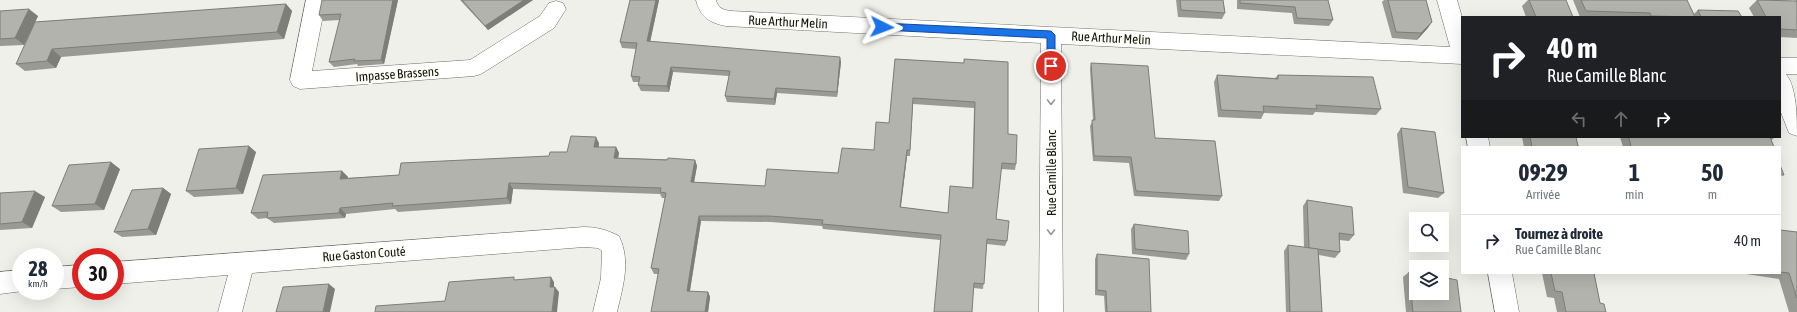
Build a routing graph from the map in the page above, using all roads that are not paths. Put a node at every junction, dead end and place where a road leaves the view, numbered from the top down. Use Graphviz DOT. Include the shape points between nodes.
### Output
graph roads {
  1 [pos="316,0"];
  2 [pos="1447,0"];
  3 [pos="710,7"];
  4 [pos="556,9"];
  5 [pos="1051,35"];
  6 [pos="1461,49"];
  7 [pos="1461,56"];
  8 [pos="1781,66"];
  9 [pos="1797,66"];
  10 [pos="1781,84"];
  11 [pos="1797,127"];
  12 [pos="243,263"];
  13 [pos="124,273"];
  14 [pos="1500,274"];
  15 [pos="12,281"];
  16 [pos="0,282"];
  17 [pos="230,312"];
  18 [pos="605,312"];
  19 [pos="1051,312"];
  20 [pos="1507,312"];
  1 -- 4 [label="street, Impasse Brassens" via="300,80 474,68 546,22"];
  2 -- 6 [label="street"];
  3 -- 5 [label="street, Rue Arthur Melin" via="720,19 731,20"];
  5 -- 7 [label="street, Rue Arthur Melin"];
  5 -- 19 [label="street, Rue Camille Blanc, one-way"];
  8 -- 9 [label="street"];
  10 -- 11 [label="street"];
  12 -- 13 [label="street, Rue Gaston Couté"];
  12 -- 17 [label="street"];
  12 -- 18 [label="street, Rue Gaston Couté" via="584,237 600,238 611,243 615,254 615,266"];
  14 -- 20 [label="street"];
  15 -- 16 [label="street"];
}
